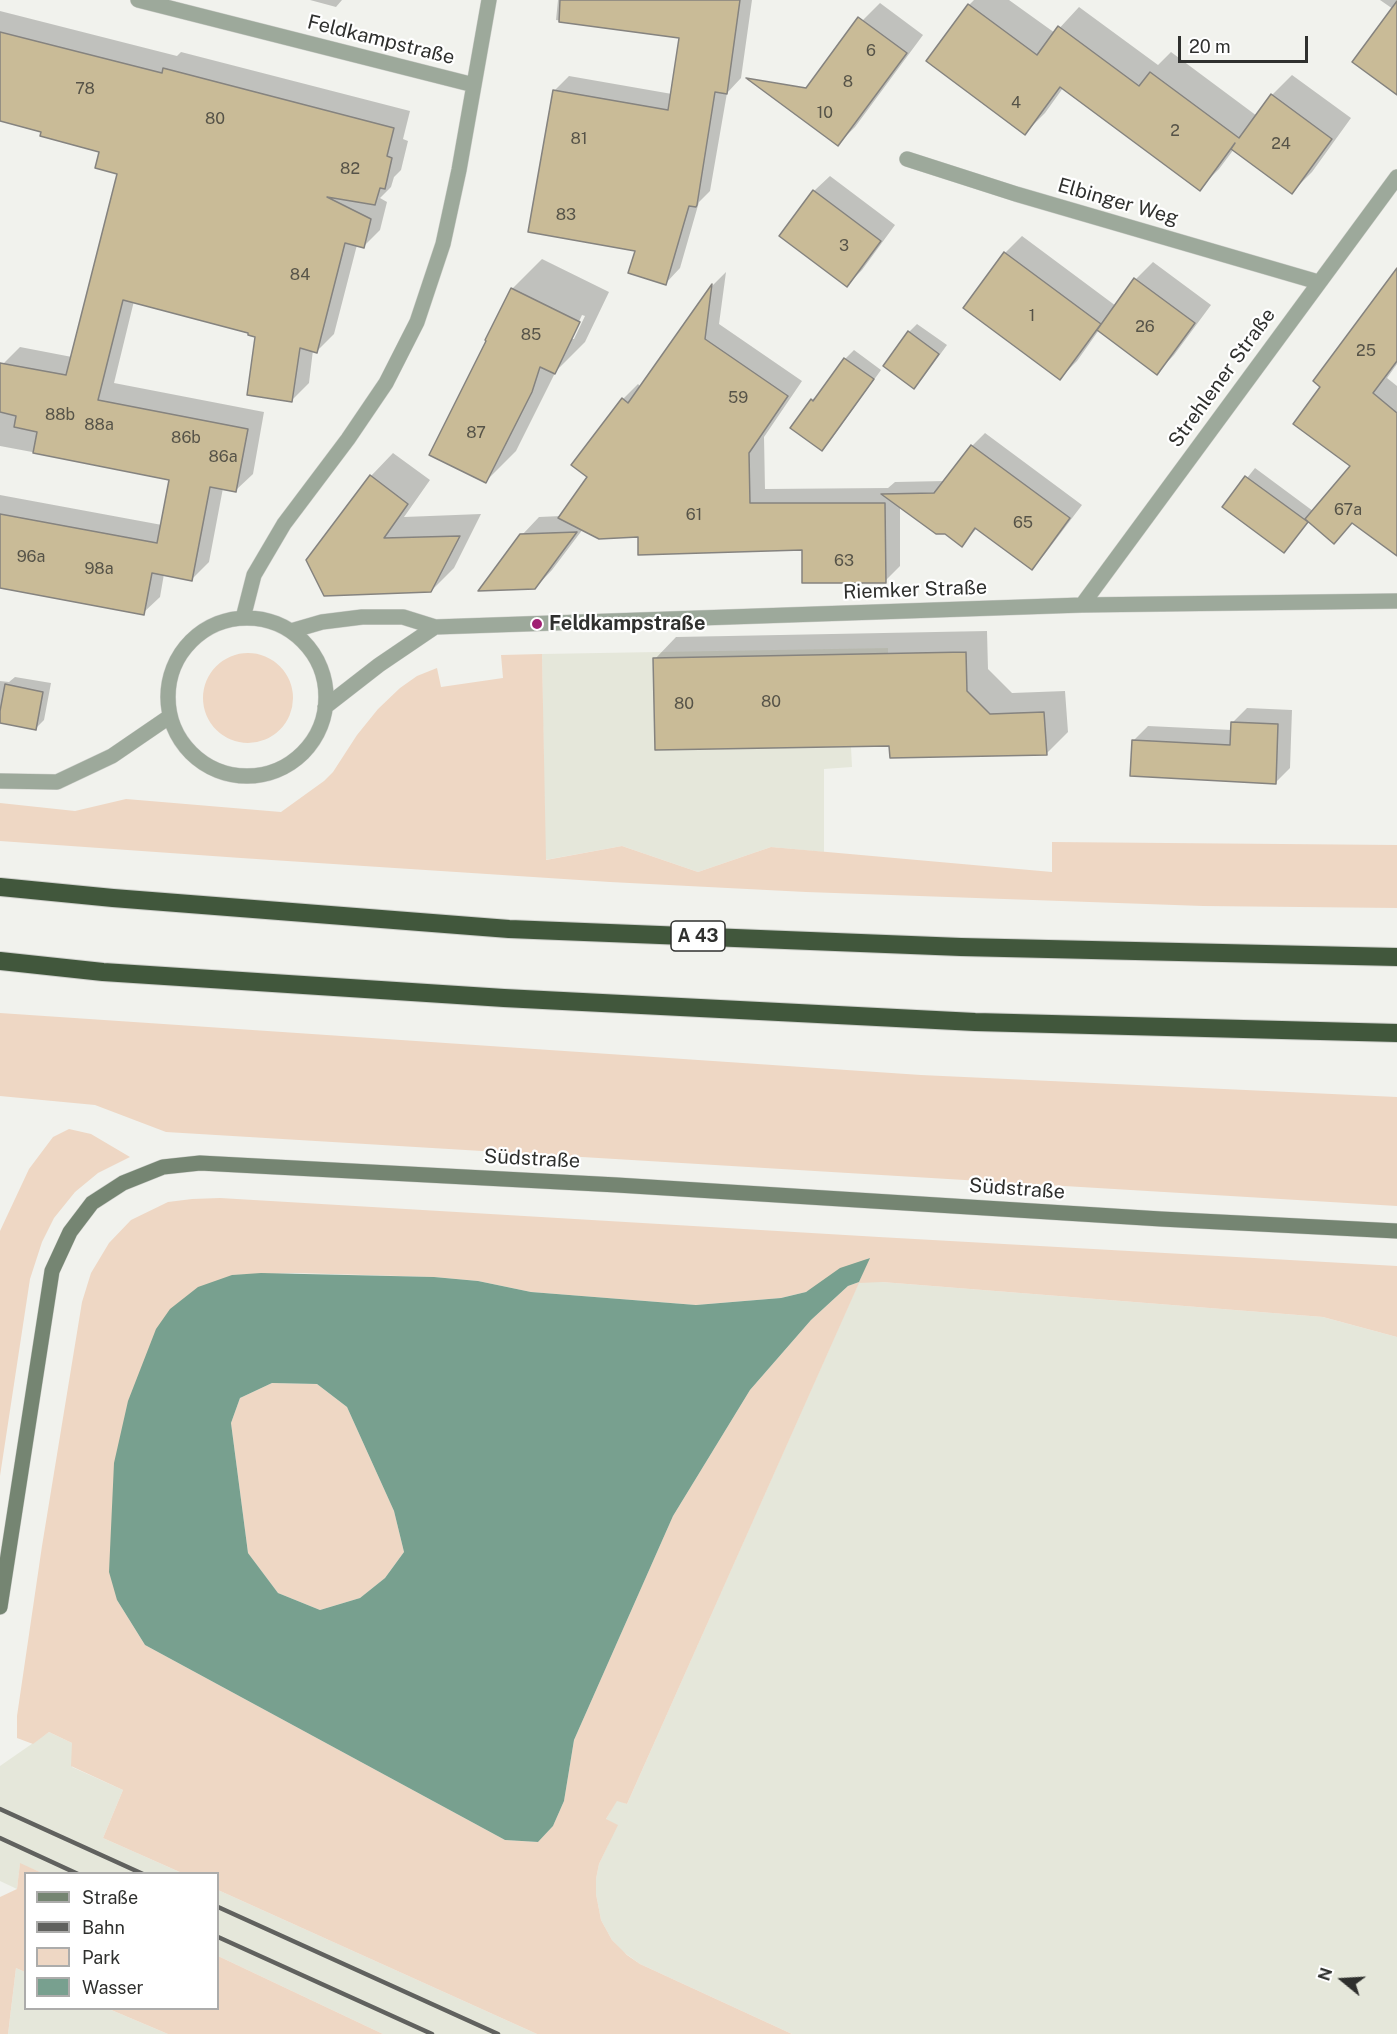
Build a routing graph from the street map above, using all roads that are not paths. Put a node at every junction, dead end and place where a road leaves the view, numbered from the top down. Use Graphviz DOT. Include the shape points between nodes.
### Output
graph roads {
  1 [pos="138,0"];
  2 [pos="489,0"];
  3 [pos="474,85"];
  4 [pos="907,159"];
  5 [pos="1397,177"];
  6 [pos="1318,282"];
  7 [pos="1397,601"];
  8 [pos="1082,605"];
  9 [pos="243,618"];
  10 [pos="435,627"];
  11 [pos="291,631"];
  12 [pos="326,707"];
  13 [pos="169,717"];
  14 [pos="0,782"];
  15 [pos="0,887"];
  16 [pos="1397,957"];
  17 [pos="0,961"];
  18 [pos="1397,1033"];
  19 [pos="1397,1231"];
  20 [pos="0,1606"];
  1 -- 3 [label="street, Feldkampstraße"];
  2 -- 3 [label="street, Feldkampstraße"];
  3 -- 9 [label="street, Feldkampstraße" via="443,244 417,322 386,383 284,524 254,574"];
  4 -- 6 [label="street, Elbinger Weg"];
  5 -- 6 [label="street, Strehlener Straße"];
  6 -- 8 [label="street, Strehlener Straße"];
  7 -- 8 [label="street, Riemker Straße"];
  8 -- 10 [label="street, Riemker Straße"];
  9 -- 11 [label="street" via="268,620"];
  9 -- 13 [label="street" via="216,624 192,639 176,662 168,689"];
  10 -- 11 [label="street, Riemker Straße" via="403,617 362,617"];
  10 -- 12 [label="street"];
  11 -- 12 [label="street" via="312,651 324,678"];
  12 -- 13 [label="street" via="316,737 295,760 267,774 236,776 207,766 183,745"];
  13 -- 14 [label="street" via="112,756 57,782"];
  15 -- 16 [label="highway, A 43" via="509,929 962,947"];
  17 -- 18 [label="highway" via="103,972 516,999 975,1022"];
  19 -- 20 [label="street, Südstraße" via="200,1163 163,1167 123,1183 92,1203 70,1232 52,1271"];
}
